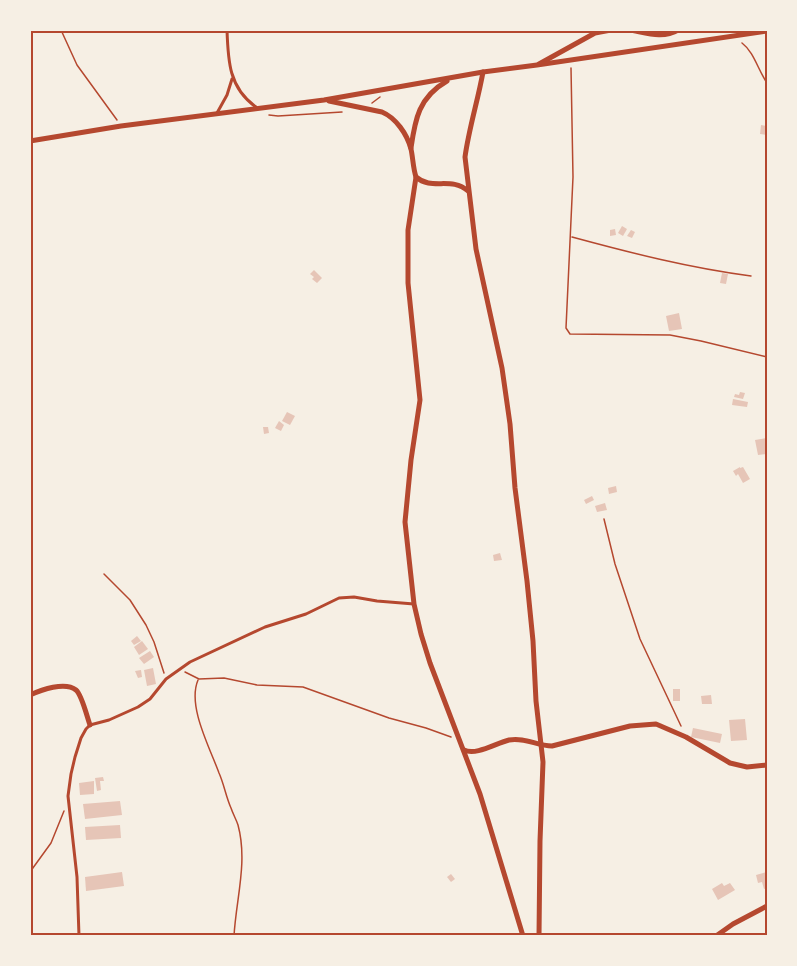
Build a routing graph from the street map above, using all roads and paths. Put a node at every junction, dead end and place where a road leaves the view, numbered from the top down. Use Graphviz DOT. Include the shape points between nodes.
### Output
graph roads {
  1 [pos="62,30"];
  2 [pos="227,30"];
  3 [pos="610,30"];
  4 [pos="631,30"];
  5 [pos="678,30"];
  6 [pos="767,31"];
  7 [pos="730,37"];
  8 [pos="571,60"];
  9 [pos="537,65"];
  10 [pos="483,72"];
  11 [pos="233,78"];
  12 [pos="451,78"];
  13 [pos="767,83"];
  14 [pos="381,97"];
  15 [pos="324,100"];
  16 [pos="258,108"];
  17 [pos="362,108"];
  18 [pos="342,112"];
  19 [pos="217,113"];
  20 [pos="121,126"];
  21 [pos="30,141"];
  22 [pos="411,148"];
  23 [pos="416,177"];
  24 [pos="469,191"];
  25 [pos="571,237"];
  26 [pos="751,276"];
  27 [pos="767,357"];
  28 [pos="604,519"];
  29 [pos="104,574"];
  30 [pos="414,604"];
  31 [pos="179,669"];
  32 [pos="166,679"];
  33 [pos="199,679"];
  34 [pos="30,695"];
  35 [pos="90,725"];
  36 [pos="686,737"];
  37 [pos="461,742"];
  38 [pos="542,745"];
  39 [pos="464,750"];
  40 [pos="767,765"];
  41 [pos="68,796"];
  42 [pos="30,872"];
  43 [pos="767,906"];
  44 [pos="79,936"];
  45 [pos="234,936"];
  46 [pos="523,936"];
  47 [pos="539,936"];
  48 [pos="717,936"];
  1 -- 20 [label="path" via="83,74"];
  2 -- 11 [label="lane"];
  3 -- 9 [label="street" via="595,33"];
  4 -- 5 [label="street" via="658,36"];
  6 -- 7 [label="street"];
  7 -- 8 [label="street"];
  7 -- 13 [label="path" via="749,50"];
  8 -- 9 [label="street"];
  8 -- 25 [label="path"];
  9 -- 10 [label="street"];
  10 -- 12 [label="street"];
  10 -- 24 [label="street" via="465,157"];
  11 -- 16 [label="lane" via="240,93"];
  11 -- 19 [label="lane"];
  12 -- 15 [label="street"];
  12 -- 22 [label="street" via="428,95 421,106"];
  14 -- 17 [label="path"];
  15 -- 16 [label="street"];
  15 -- 17 [label="street"];
  16 -- 18 [label="path" via="278,116"];
  16 -- 19 [label="street"];
  17 -- 22 [label="street" via="389,115"];
  19 -- 20 [label="street"];
  20 -- 21 [label="street"];
  22 -- 23 [label="street"];
  23 -- 24 [label="street" via="426,184 457,184"];
  23 -- 30 [label="street" via="408,230 408,283 420,400 405,522"];
  24 -- 38 [label="street" via="476,249 510,423"];
  25 -- 26 [label="path" via="676,263"];
  25 -- 27 [label="path" via="566,328 570,334 670,335"];
  28 -- 36 [label="path" via="640,639"];
  29 -- 32 [label="path" via="130,600 146,625"];
  30 -- 31 [label="lane" via="339,598 265,627"];
  30 -- 37 [label="street" via="430,663"];
  31 -- 32 [label="lane"];
  31 -- 33 [label="path"];
  32 -- 35 [label="lane" via="138,708"];
  33 -- 37 [label="path" via="303,687"];
  33 -- 45 [label="path" via="195,694 201,726 239,829 242,872"];
  34 -- 35 [label="street" via="61,686 76,690"];
  35 -- 41 [label="lane" via="81,738"];
  36 -- 38 [label="street" via="651,724 552,747"];
  36 -- 40 [label="street" via="730,763 747,767"];
  37 -- 39 [label="street"];
  38 -- 39 [label="street" via="518,739 476,752"];
  38 -- 47 [label="street"];
  39 -- 46 [label="street"];
  41 -- 42 [label="path" via="51,843"];
  41 -- 44 [label="lane"];
  43 -- 48 [label="street"];
}
